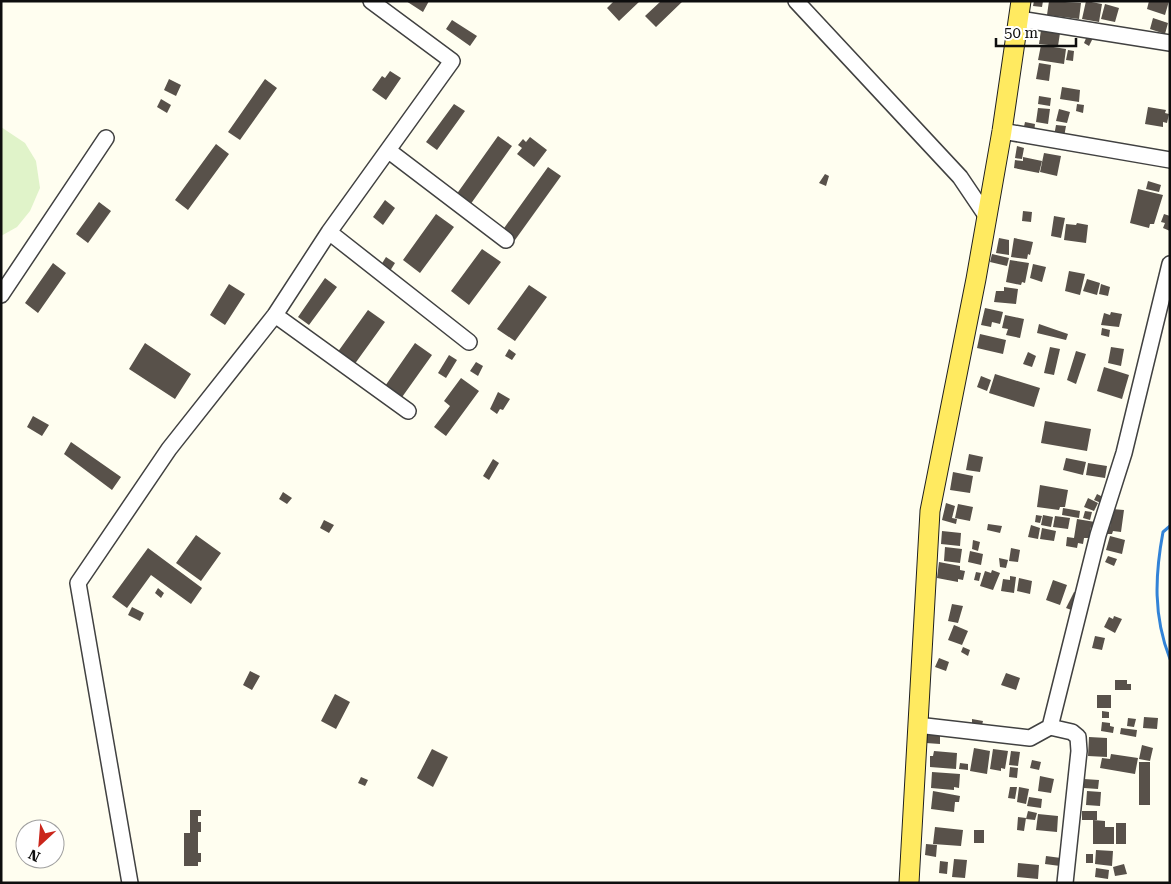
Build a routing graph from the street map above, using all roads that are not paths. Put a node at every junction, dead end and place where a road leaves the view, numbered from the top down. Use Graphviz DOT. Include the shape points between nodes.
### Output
graph roads {
  1 [pos="371,1"];
  2 [pos="796,1"];
  3 [pos="1020,10"];
  4 [pos="1170,43"];
  5 [pos="1002,131"];
  6 [pos="106,138"];
  7 [pos="389,151"];
  8 [pos="1170,160"];
  9 [pos="987,217"];
  10 [pos="329,232"];
  11 [pos="506,240"];
  12 [pos="1170,264"];
  13 [pos="1,295"];
  14 [pos="275,315"];
  15 [pos="469,342"];
  16 [pos="408,411"];
  17 [pos="917,725"];
  18 [pos="1050,727"];
  19 [pos="130,883"];
  20 [pos="909,883"];
  21 [pos="1066,883"];
  1 -- 7 [label="street" via="452,61"];
  2 -- 9 [label="street" via="960,176"];
  3 -- 4 [label="street"];
  3 -- 5 [label="main road"];
  5 -- 8 [label="street"];
  5 -- 9 [label="main road"];
  6 -- 13 [label="street"];
  7 -- 10 [label="street"];
  7 -- 11 [label="street"];
  9 -- 17 [label="main road" via="930,511"];
  10 -- 14 [label="street"];
  10 -- 15 [label="street"];
  12 -- 18 [label="street" via="1124,453 1098,534"];
  14 -- 16 [label="street"];
  14 -- 19 [label="street" via="169,449 78,583"];
  17 -- 18 [label="street" via="1030,738"];
  17 -- 20 [label="main road"];
  18 -- 21 [label="street" via="1072,732 1078,737"];
}
